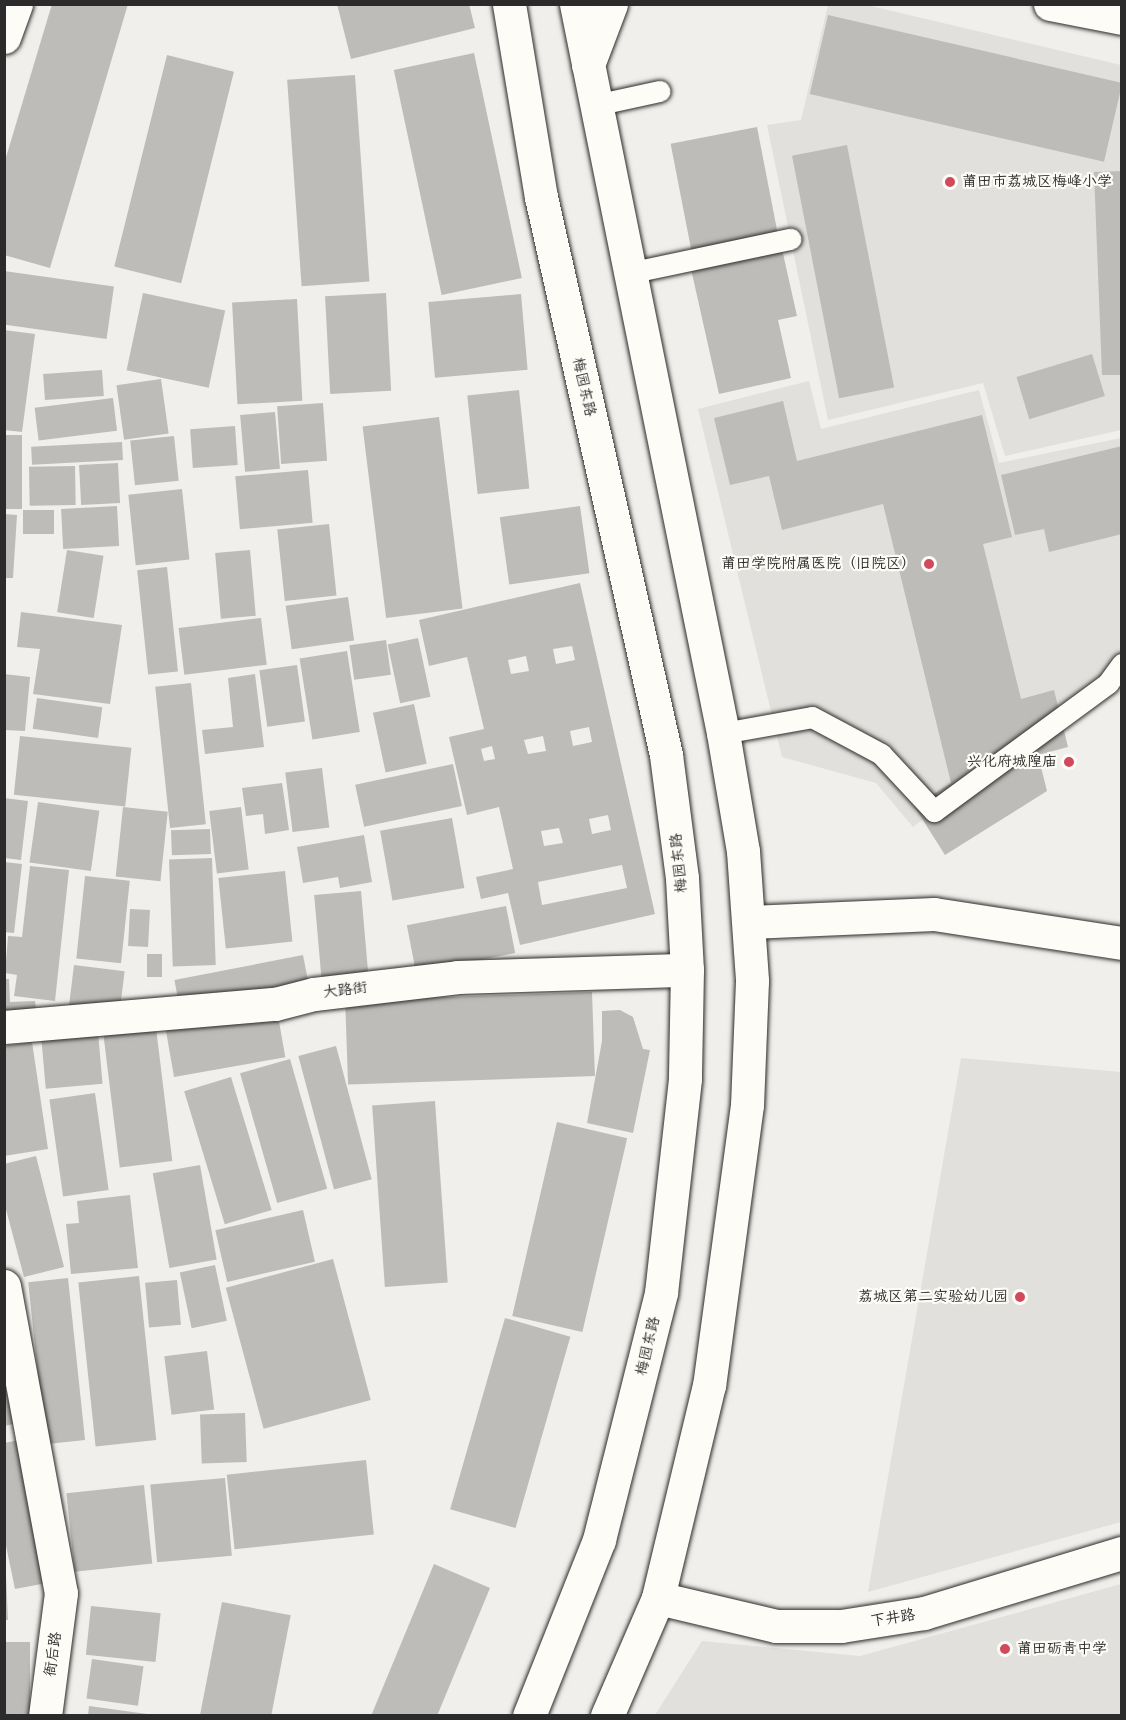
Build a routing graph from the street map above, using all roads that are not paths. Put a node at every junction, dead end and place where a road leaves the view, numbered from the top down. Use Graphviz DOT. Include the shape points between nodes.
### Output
graph roads {
  1 [pos="16,4"];
  2 [pos="509,4"];
  3 [pos="576,4"];
  4 [pos="611,4"];
  5 [pos="1050,4"];
  6 [pos="1122,18"];
  7 [pos="4,37"];
  8 [pos="587,67"];
  9 [pos="659,91"];
  10 [pos="595,105"];
  11 [pos="790,239"];
  12 [pos="628,273"];
  13 [pos="1122,664"];
  14 [pos="723,733"];
  15 [pos="750,922"];
  16 [pos="1122,943"];
  17 [pos="687,970"];
  18 [pos="4,1027"];
  19 [pos="4,1286"];
  20 [pos="1122,1553"];
  21 [pos="658,1598"];
  22 [pos="45,1716"];
  23 [pos="528,1716"];
  24 [pos="607,1716"];
  1 -- 7 [label="main road"];
  2 -- 17 [label="main road, 梅园东路" via="541,197 666,755 682,878"];
  3 -- 8 [label="main road"];
  4 -- 8 [label="main road"];
  5 -- 6 [label="main road"];
  8 -- 10 [label="main road"];
  9 -- 10 [label="lane"];
  10 -- 12 [label="main road"];
  11 -- 12 [label="lane"];
  12 -- 14 [label="main road"];
  13 -- 14 [label="lane" via="1108,683 934,811 881,754 812,717"];
  14 -- 15 [label="main road"];
  15 -- 16 [label="main road" via="934,914"];
  15 -- 21 [label="main road" via="747,1105 732,1238 709,1384"];
  17 -- 18 [label="main road, 大路街" via="458,977 314,994 276,1004"];
  17 -- 23 [label="main road, 梅园东路" via="685,1079 661,1293 599,1540"];
  19 -- 22 [label="main road, 衙后路" via="61,1593"];
  20 -- 21 [label="main road, 下井路" via="924,1613 841,1626 776,1626"];
  21 -- 24 [label="main road"];
}
